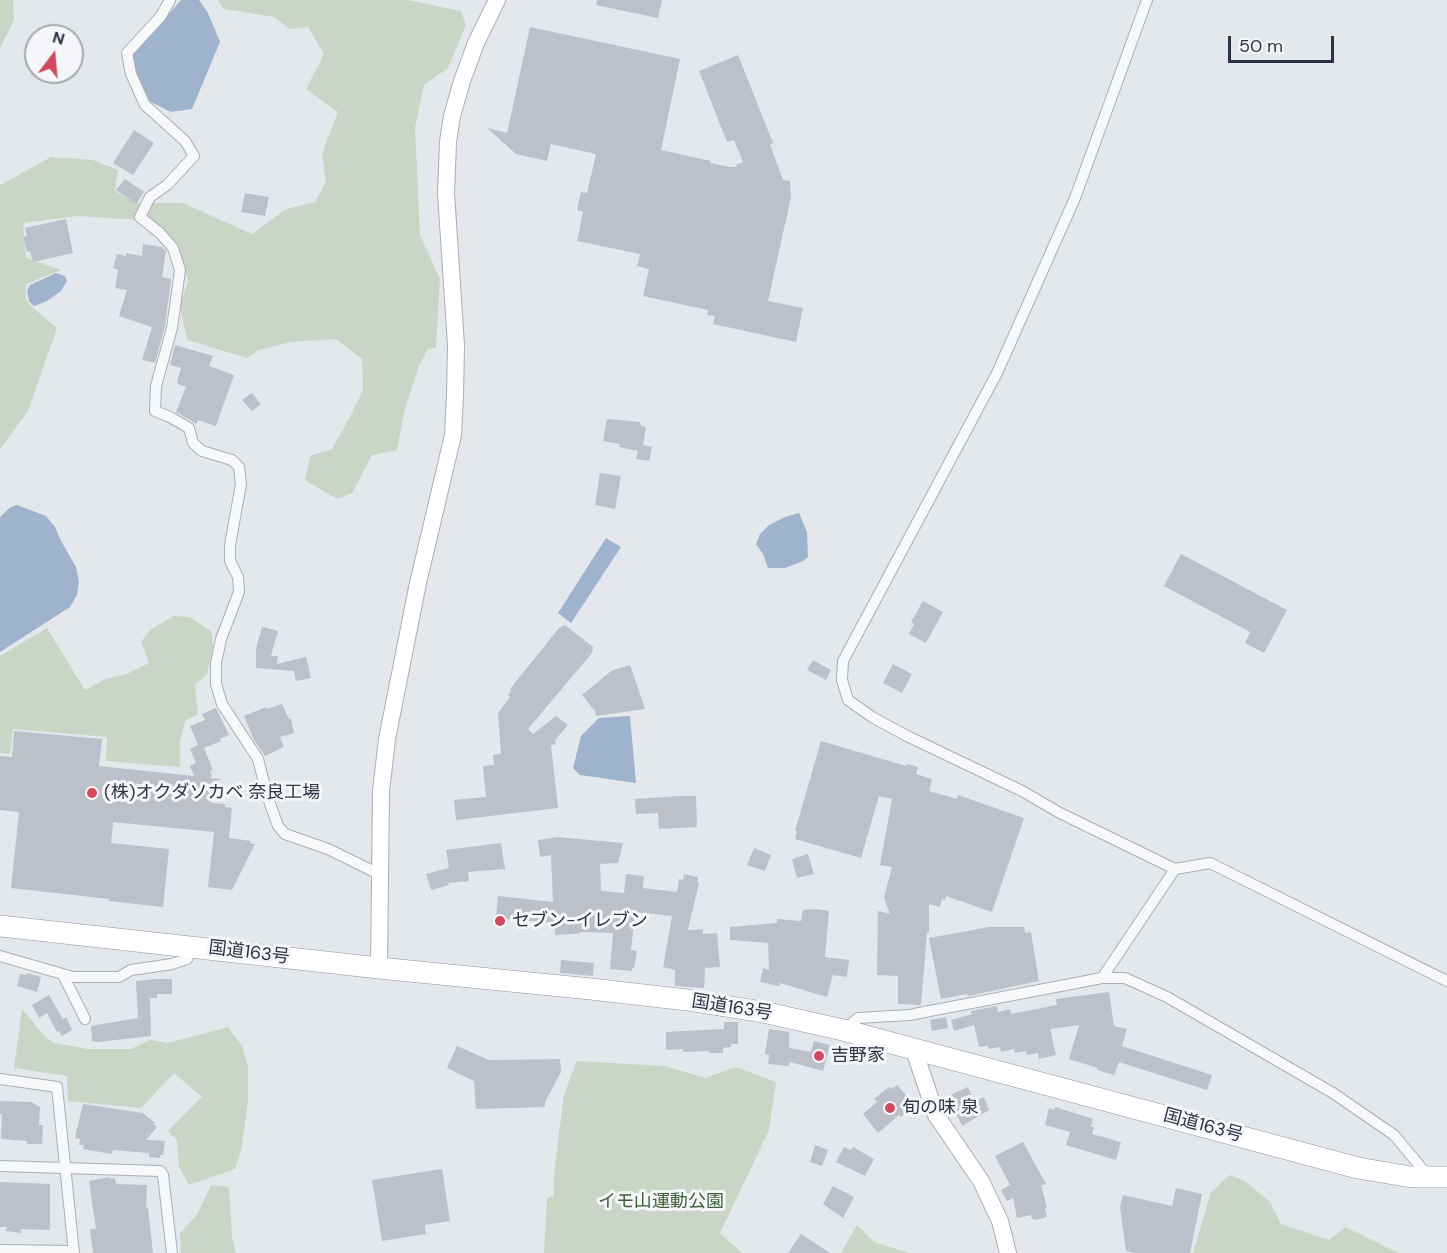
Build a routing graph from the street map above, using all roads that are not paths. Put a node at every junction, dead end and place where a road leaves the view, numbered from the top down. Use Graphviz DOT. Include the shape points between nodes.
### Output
graph roads {
  1 [pos="170,0"];
  2 [pos="497,0"];
  3 [pos="1147,0"];
  4 [pos="1175,869"];
  5 [pos="379,874"];
  6 [pos="0,926"];
  7 [pos="193,947"];
  8 [pos="0,956"];
  9 [pos="379,968"];
  10 [pos="63,975"];
  11 [pos="1102,978"];
  12 [pos="1447,981"];
  13 [pos="85,1019"];
  14 [pos="843,1030"];
  15 [pos="914,1050"];
  16 [pos="0,1078"];
  17 [pos="0,1166"];
  18 [pos="66,1168"];
  19 [pos="1438,1177"];
  20 [pos="0,1250"];
  21 [pos="73,1252"];
  22 [pos="172,1253"];
  23 [pos="1008,1253"];
  1 -- 5 [label="street" via="161,16 127,53 131,74 145,105 185,141 194,156 150,197 140,217 173,248 180,270 154,411 189,428 193,443 202,451 232,460 239,467 241,484 230,561 238,577 239,592 221,639 216,684 222,704 258,759 278,826 285,834 328,849"];
  2 -- 5 [label="street" via="462,81 448,142 446,194 456,345 453,435 387,739"];
  3 -- 4 [label="street" via="1075,198 1019,324 997,373 843,661 842,680 848,700 872,717"];
  4 -- 11 [label="street"];
  4 -- 12 [label="street" via="1210,863"];
  5 -- 9 [label="street"];
  6 -- 7 [label="highway, 国道163号"];
  7 -- 9 [label="highway, 国道163号"];
  7 -- 10 [label="street" via="188,959 131,970 119,977"];
  8 -- 10 [label="street"];
  9 -- 14 [label="highway, 国道163号" via="687,1000"];
  10 -- 13 [label="street"];
  11 -- 14 [label="street" via="947,1009 858,1018"];
  11 -- 19 [label="street" via="1125,978 1167,997 1333,1093 1394,1135"];
  14 -- 15 [label="highway, 国道163号"];
  15 -- 19 [label="highway, 国道163号" via="1358,1168"];
  15 -- 23 [label="street" via="936,1115 981,1181 1000,1221"];
  16 -- 18 [label="street" via="57,1087"];
  17 -- 18 [label="street"];
  18 -- 21 [label="street"];
  18 -- 22 [label="street" via="160,1171"];
  20 -- 21 [label="street"];
}
